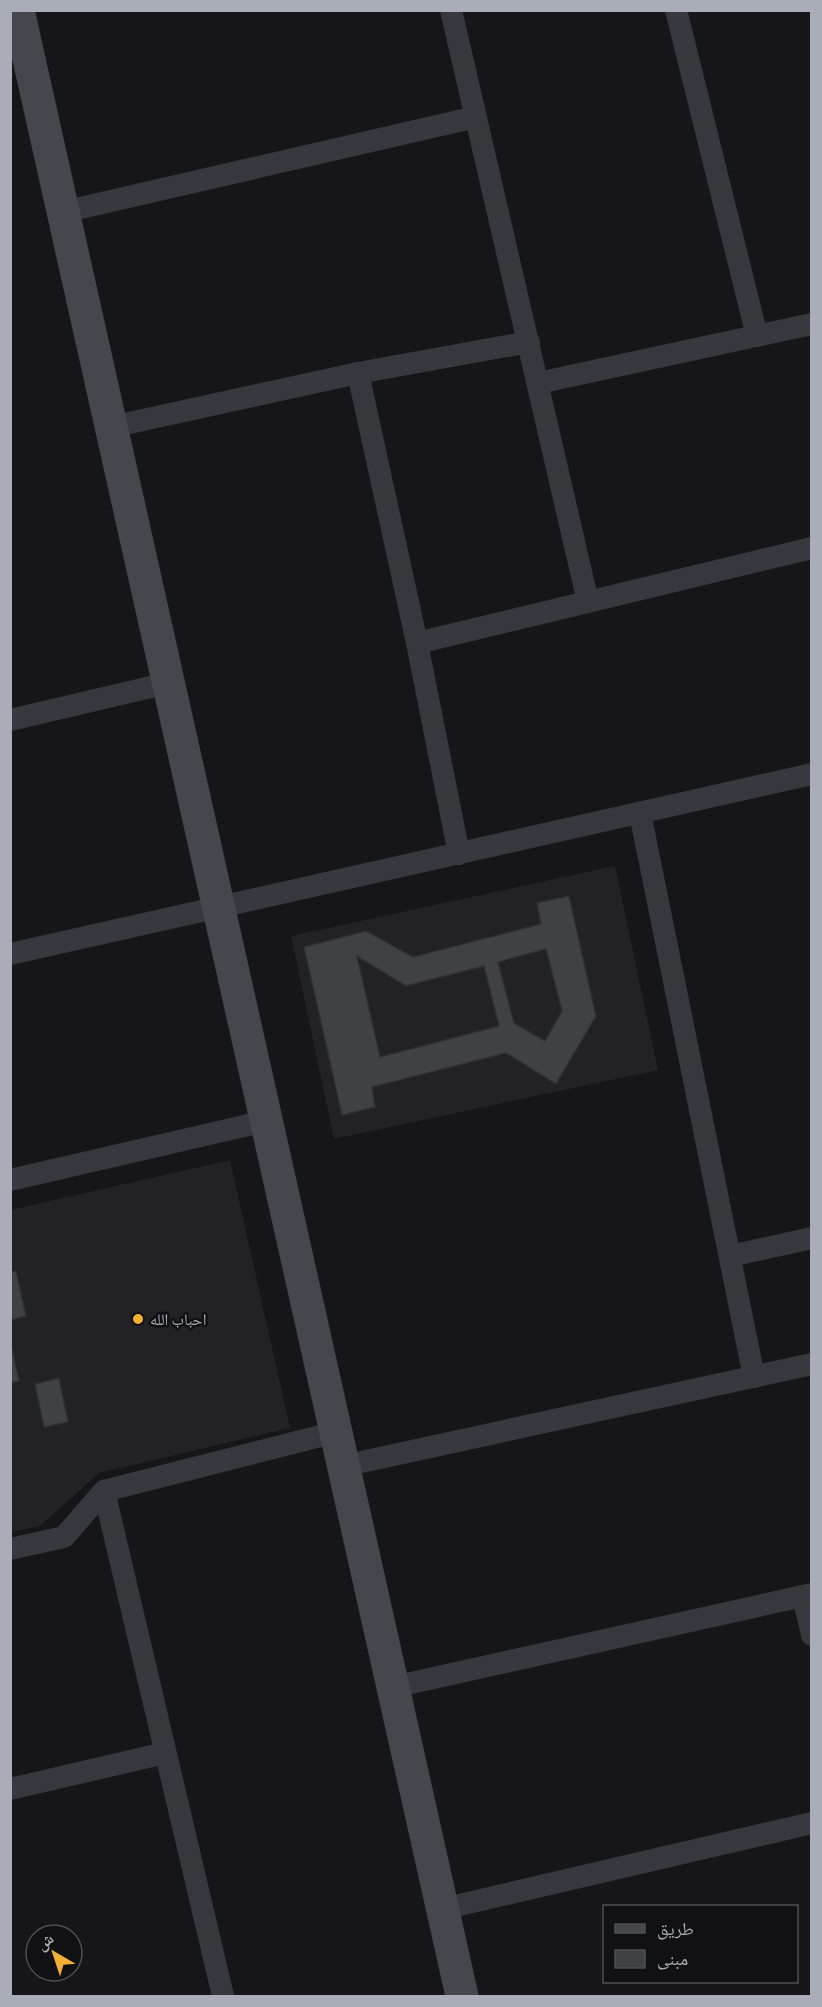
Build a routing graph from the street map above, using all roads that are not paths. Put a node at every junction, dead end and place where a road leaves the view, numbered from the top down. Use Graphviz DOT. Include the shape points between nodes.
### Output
graph roads {
  1 [pos="18,10"];
  2 [pos="451,10"];
  3 [pos="676,10"];
  4 [pos="476,117"];
  5 [pos="63,213"];
  6 [pos="812,324"];
  7 [pos="757,336"];
  8 [pos="529,342"];
  9 [pos="358,373"];
  10 [pos="538,384"];
  11 [pos="111,427"];
  12 [pos="812,548"];
  13 [pos="588,602"];
  14 [pos="417,643"];
  15 [pos="168,683"];
  16 [pos="10,720"];
  17 [pos="812,774"];
  18 [pos="640,813"];
  19 [pos="459,854"];
  20 [pos="219,909"];
  21 [pos="10,954"];
  22 [pos="266,1121"];
  23 [pos="10,1180"];
  24 [pos="812,1238"];
  25 [pos="730,1256"];
  26 [pos="812,1365"];
  27 [pos="754,1377"];
  28 [pos="336,1432"];
  29 [pos="343,1466"];
  30 [pos="104,1491"];
  31 [pos="10,1549"];
  32 [pos="807,1595"];
  33 [pos="812,1635"];
  34 [pos="393,1688"];
  35 [pos="165,1753"];
  36 [pos="10,1789"];
  37 [pos="812,1823"];
  38 [pos="442,1909"];
  39 [pos="223,1996"];
  40 [pos="462,1996"];
  1 -- 5 [label="street"];
  2 -- 4 [label="street"];
  3 -- 7 [label="street"];
  4 -- 5 [label="street"];
  4 -- 8 [label="street"];
  5 -- 11 [label="street"];
  6 -- 7 [label="street"];
  7 -- 10 [label="street"];
  8 -- 9 [label="street"];
  8 -- 10 [label="street"];
  9 -- 11 [label="street"];
  9 -- 14 [label="street"];
  10 -- 13 [label="street"];
  11 -- 15 [label="street"];
  12 -- 13 [label="street"];
  13 -- 14 [label="street"];
  14 -- 19 [label="street"];
  15 -- 16 [label="street"];
  15 -- 20 [label="street"];
  17 -- 18 [label="street"];
  18 -- 19 [label="street"];
  18 -- 25 [label="street"];
  19 -- 20 [label="street"];
  20 -- 21 [label="street"];
  20 -- 22 [label="street"];
  22 -- 23 [label="street"];
  22 -- 28 [label="street"];
  24 -- 25 [label="street"];
  25 -- 27 [label="street"];
  26 -- 27 [label="street"];
  27 -- 29 [label="street"];
  28 -- 29 [label="street"];
  28 -- 30 [label="street"];
  29 -- 34 [label="street"];
  30 -- 31 [label="street" via="64,1537"];
  30 -- 35 [label="street"];
  32 -- 33 [label="street"];
  32 -- 34 [label="street"];
  34 -- 38 [label="street"];
  35 -- 36 [label="street"];
  35 -- 39 [label="street"];
  37 -- 38 [label="street"];
  38 -- 40 [label="street"];
}
